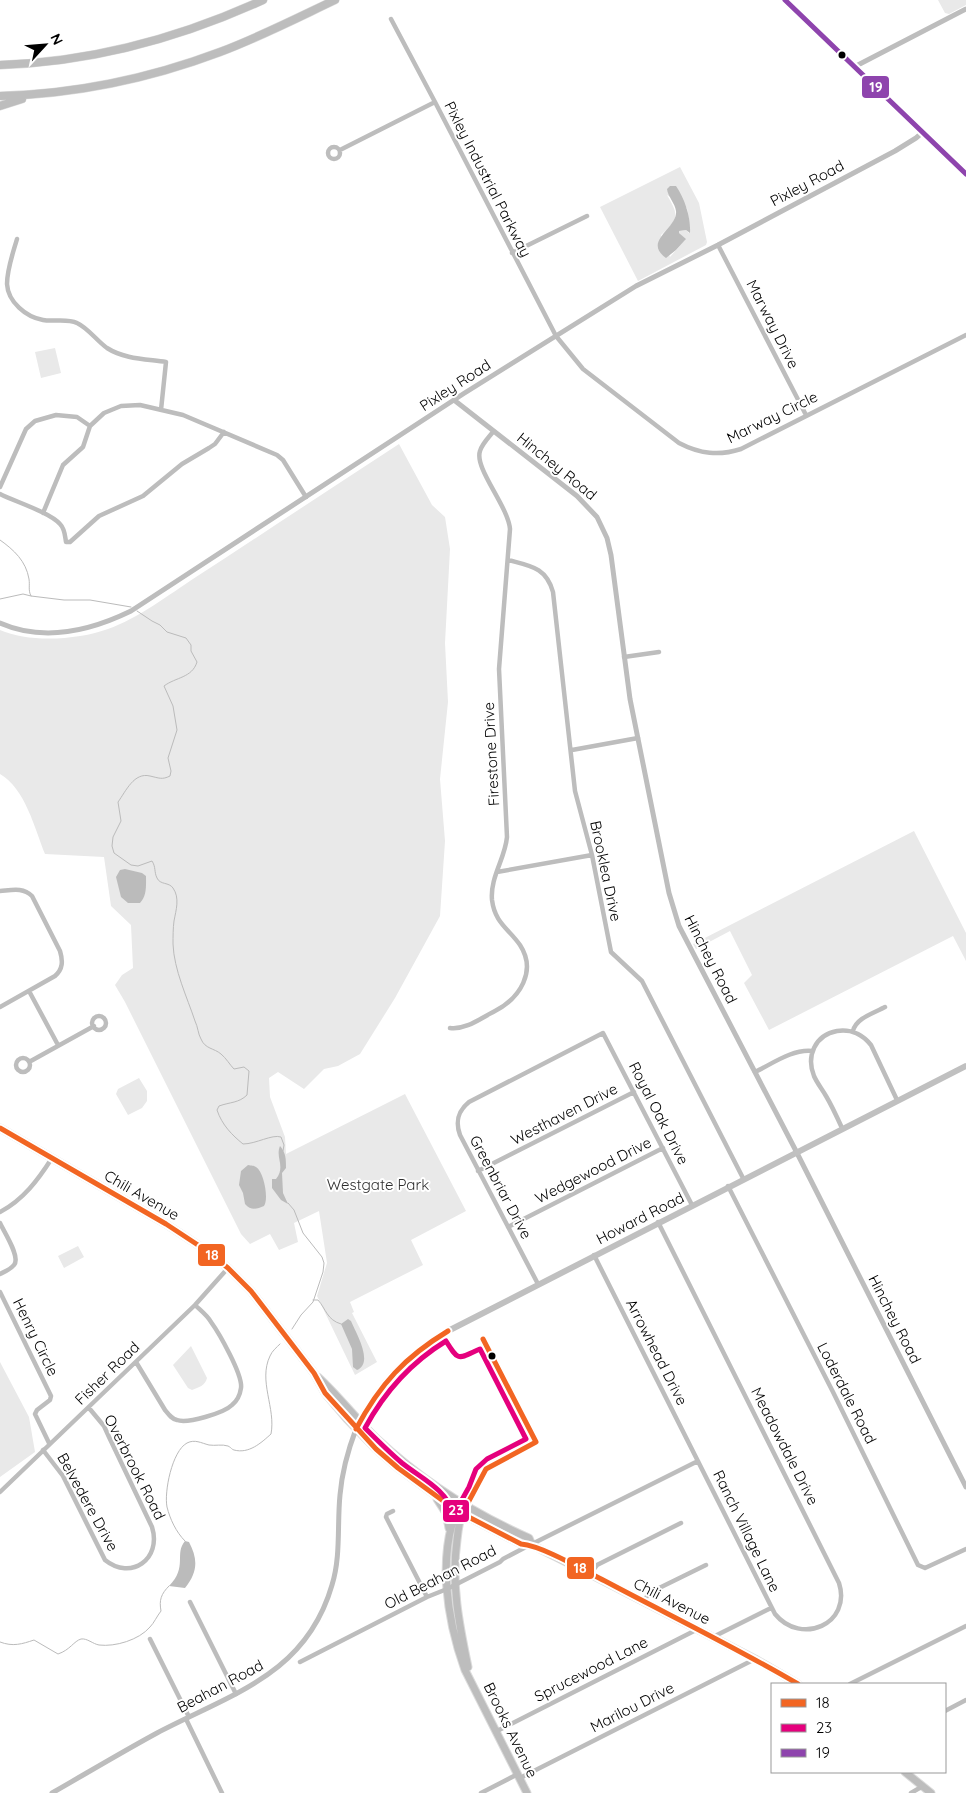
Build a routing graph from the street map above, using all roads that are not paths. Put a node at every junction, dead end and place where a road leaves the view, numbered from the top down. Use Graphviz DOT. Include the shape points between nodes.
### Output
graph roads {
  1 [pos="263,0"];
  2 [pos="335,0"];
  3 [pos="786,0"];
  4 [pos="966,9"];
  5 [pos="391,19"];
  6 [pos="0,65"];
  7 [pos="854,67"];
  8 [pos="48,92"];
  9 [pos="0,96"];
  10 [pos="436,102"];
  11 [pos="0,106"];
  12 [pos="923,132"];
  13 [pos="340,150"];
  14 [pos="966,174"];
  15 [pos="586,216"];
  16 [pos="17,239"];
  17 [pos="718,245"];
  18 [pos="512,253"];
  19 [pos="966,335"];
  20 [pos="556,336"];
  21 [pos="454,400"];
  22 [pos="160,410"];
  23 [pos="806,415"];
  24 [pos="90,426"];
  25 [pos="224,432"];
  26 [pos="493,432"];
  27 [pos="0,487"];
  28 [pos="0,494"];
  29 [pos="306,497"];
  30 [pos="43,513"];
  31 [pos="508,560"];
  32 [pos="0,623"];
  33 [pos="660,652"];
  34 [pos="624,657"];
  35 [pos="638,738"];
  36 [pos="572,750"];
  37 [pos="592,855"];
  38 [pos="496,872"];
  39 [pos="0,891"];
  40 [pos="29,991"];
  41 [pos="0,1007"];
  42 [pos="885,1008"];
  43 [pos="94,1026"];
  44 [pos="450,1028"];
  45 [pos="853,1031"];
  46 [pos="603,1033"];
  47 [pos="58,1045"];
  48 [pos="812,1051"];
  49 [pos="28,1062"];
  50 [pos="966,1066"];
  51 [pos="755,1072"];
  52 [pos="634,1092"];
  53 [pos="897,1100"];
  54 [pos="0,1128"];
  55 [pos="842,1128"];
  56 [pos="663,1148"];
  57 [pos="796,1151"];
  58 [pos="52,1158"];
  59 [pos="478,1171"];
  60 [pos="743,1178"];
  61 [pos="728,1186"];
  62 [pos="692,1204"];
  63 [pos="0,1212"];
  64 [pos="658,1222"];
  65 [pos="0,1223"];
  66 [pos="508,1227"];
  67 [pos="594,1255"];
  68 [pos="228,1268"];
  69 [pos="0,1274"];
  70 [pos="538,1284"];
  71 [pos="0,1292"];
  72 [pos="195,1304"];
  73 [pos="136,1362"];
  74 [pos="89,1408"];
  75 [pos="358,1426"];
  76 [pos="49,1443"];
  77 [pos="43,1450"];
  78 [pos="698,1461"];
  79 [pos="966,1487"];
  80 [pos="0,1492"];
  81 [pos="434,1495"];
  82 [pos="463,1505"];
  83 [pos="392,1511"];
  84 [pos="459,1512"];
  85 [pos="681,1524"];
  86 [pos="450,1534"];
  87 [pos="532,1545"];
  88 [pos="966,1549"];
  89 [pos="141,1564"];
  90 [pos="706,1565"];
  91 [pos="590,1574"];
  92 [pos="455,1585"];
  93 [pos="447,1589"];
  94 [pos="428,1597"];
  95 [pos="643,1601"];
  96 [pos="190,1602"];
  97 [pos="771,1608"];
  98 [pos="966,1626"];
  99 [pos="698,1629"];
  100 [pos="713,1637"];
  101 [pos="150,1639"];
  102 [pos="755,1659"];
  103 [pos="300,1662"];
  104 [pos="471,1679"];
  105 [pos="796,1683"];
  106 [pos="852,1683"];
  107 [pos="236,1694"];
  108 [pos="966,1700"];
  109 [pos="946,1710"];
  110 [pos="188,1718"];
  111 [pos="497,1731"];
  112 [pos="906,1773"];
  113 [pos="519,1776"];
  114 [pos="923,1786"];
  115 [pos="52,1793"];
  116 [pos="222,1793"];
  117 [pos="481,1793"];
  118 [pos="527,1793"];
  119 [pos="911,1793"];
  120 [pos="931,1793"];
  1 -- 6 [label="highway" via="167,38 115,51"];
  2 -- 8 [label="highway" via="199,60 143,76"];
  3 -- 7 [label="main road"];
  4 -- 7 [label="street"];
  5 -- 10 [label="street"];
  7 -- 12 [label="main road"];
  8 -- 9 [label="highway"];
  8 -- 11 [label="highway"];
  10 -- 13 [label="street, Pixley Industrial Parkway"];
  10 -- 18 [label="street, Pixley Industrial Parkway"];
  12 -- 14 [label="main road"];
  12 -- 17 [label="street, Pixley Road" via="903,146"];
  15 -- 18 [label="street"];
  16 -- 22 [label="street" via="7,283 16,304 36,318 78,323 118,354 166,362"];
  17 -- 20 [label="street, Pixley Road" via="636,286"];
  17 -- 23 [label="street, Marway Drive"];
  18 -- 20 [label="street, Pixley Industrial Parkway"];
  19 -- 23 [label="street, Marway Circle"];
  20 -- 21 [label="street, Pixley Road"];
  20 -- 23 [label="street, Marway Circle" via="583,369 679,443 696,450 714,454 736,451"];
  21 -- 26 [label="street, Hinchey Road"];
  21 -- 29 [label="street, Pixley Road"];
  22 -- 24 [label="street" via="133,404 121,406 109,410"];
  22 -- 25 [label="street"];
  24 -- 27 [label="street" via="77,416 56,415 35,421 26,429"];
  24 -- 30 [label="street" via="83,447 63,465"];
  25 -- 29 [label="street" via="278,455"];
  25 -- 30 [label="street" via="215,444 182,464 143,496 99,516 70,542 66,542 60,524"];
  26 -- 31 [label="street, Firestone Drive" via="481,448 479,459 509,521"];
  26 -- 34 [label="street, Hinchey Road" via="589,506 602,526 611,555"];
  28 -- 30 [label="street"];
  29 -- 32 [label="street, Pixley Road" via="136,608 99,625 52,633 20,630"];
  31 -- 36 [label="street, Brooklea Drive" via="540,571 554,592"];
  31 -- 38 [label="street, Firestone Drive" via="499,669 507,837"];
  33 -- 34 [label="street"];
  34 -- 35 [label="street, Hinchey Road"];
  35 -- 36 [label="street"];
  35 -- 51 [label="street, Hinchey Road" via="674,913"];
  36 -- 37 [label="street, Brooklea Drive" via="575,791"];
  37 -- 38 [label="street"];
  37 -- 60 [label="street, Brooklea Drive" via="611,952 642,981"];
  38 -- 44 [label="street, Firestone Drive" via="492,897 495,912 522,950 527,975 521,990 506,1004 459,1029"];
  39 -- 40 [label="street" via="21,890 32,896 60,952 62,965 59,972"];
  40 -- 41 [label="street"];
  40 -- 47 [label="street"];
  42 -- 45 [label="street" via="860,1020"];
  43 -- 47 [label="street"];
  45 -- 48 [label="street" via="826,1035"];
  45 -- 53 [label="street" via="871,1045"];
  46 -- 52 [label="street, Royal Oak Drive"];
  46 -- 59 [label="street, Greenbriar Drive" via="463,1108 459,1113 458,1128"];
  47 -- 49 [label="street"];
  48 -- 51 [label="street" via="795,1052"];
  48 -- 55 [label="street" via="813,1074"];
  50 -- 53 [label="main road, Howard Road"];
  51 -- 57 [label="street, Hinchey Road"];
  52 -- 56 [label="street, Royal Oak Drive"];
  52 -- 59 [label="street, Westhaven Drive"];
  53 -- 55 [label="main road, Howard Road"];
  54 -- 58 [label="main road, Chili Avenue"];
  55 -- 57 [label="main road, Howard Road"];
  56 -- 62 [label="street, Royal Oak Drive"];
  56 -- 66 [label="street, Wedgewood Drive"];
  57 -- 60 [label="main road, Howard Road"];
  57 -- 79 [label="street, Hinchey Road"];
  58 -- 63 [label="street" via="23,1196"];
  58 -- 68 [label="main road, Chili Avenue" via="166,1224"];
  59 -- 66 [label="street, Greenbriar Drive"];
  60 -- 61 [label="main road, Howard Road"];
  61 -- 62 [label="main road, Howard Road"];
  61 -- 88 [label="street, Loderdale Road" via="918,1565 925,1568"];
  62 -- 64 [label="main road, Howard Road"];
  64 -- 67 [label="main road, Howard Road"];
  64 -- 97 [label="street, Meadowdale Drive" via="841,1589 836,1615 812,1630 794,1629 779,1619"];
  65 -- 69 [label="street" via="16,1260 14,1266"];
  66 -- 70 [label="street, Greenbriar Drive"];
  67 -- 70 [label="main road, Howard Road"];
  67 -- 78 [label="street, Arrowhead Drive"];
  68 -- 72 [label="street, Fisher Road"];
  68 -- 75 [label="main road, Chili Avenue" via="251,1291 314,1373 324,1393"];
  70 -- 75 [label="main road, Howard Road" via="448,1330 418,1350 383,1383"];
  71 -- 76 [label="street, Henry Circle" via="49,1391 50,1400 36,1414"];
  72 -- 73 [label="street, Fisher Road"];
  72 -- 73 [label="street" via="211,1321 240,1376 238,1398 232,1405 190,1421 176,1420 169,1416"];
  73 -- 74 [label="street, Fisher Road"];
  74 -- 76 [label="street, Fisher Road"];
  74 -- 89 [label="street, Overbrook Road" via="104,1426 152,1527 153,1550"];
  75 -- 81 [label="main road, Chili Avenue" via="398,1468"];
  75 -- 82 [label="main road, Chili Avenue"];
  75 -- 107 [label="street, Beahan Road" via="342,1480 335,1574 322,1612 290,1658 271,1674"];
  76 -- 77 [label="street, Fisher Road"];
  77 -- 80 [label="street, Fisher Road"];
  77 -- 89 [label="street, Belvedere Drive" via="63,1476 105,1560 125,1568"];
  78 -- 87 [label="street, Old Beahan Road"];
  78 -- 97 [label="street, Ranch Village Lane"];
  81 -- 84 [label="main road, Chili Avenue"];
  81 -- 86 [label="main road" via="446,1513"];
  82 -- 84 [label="main road, Brooks Avenue"];
  82 -- 87 [label="main road, Chili Avenue" via="528,1538"];
  83 -- 94 [label="street" via="386,1517"];
  84 -- 86 [label="main road, Brooks Avenue"];
  84 -- 87 [label="main road, Chili Avenue" via="521,1544"];
  84 -- 92 [label="main road, Brooks Avenue"];
  85 -- 91 [label="street" via="597,1565"];
  86 -- 93 [label="main road, Brooks Avenue"];
  87 -- 91 [label="main road, Chili Avenue"];
  87 -- 92 [label="street, Old Beahan Road"];
  90 -- 95 [label="street" via="651,1592"];
  91 -- 95 [label="main road, Chili Avenue"];
  92 -- 93 [label="street, Old Beahan Road"];
  92 -- 104 [label="main road, Brooks Avenue" via="458,1622"];
  93 -- 94 [label="street, Old Beahan Road"];
  93 -- 104 [label="main road, Brooks Avenue" via="458,1648"];
  94 -- 103 [label="street, Old Beahan Road"];
  95 -- 99 [label="main road, Chili Avenue"];
  96 -- 107 [label="street"];
  97 -- 100 [label="street, Ranch Village Lane"];
  98 -- 106 [label="street"];
  99 -- 100 [label="main road, Chili Avenue"];
  99 -- 111 [label="street, Sprucewood Lane"];
  100 -- 102 [label="main road, Chili Avenue"];
  101 -- 110 [label="street"];
  102 -- 105 [label="main road, Chili Avenue"];
  102 -- 113 [label="street, Marilou Drive"];
  104 -- 111 [label="main road, Brooks Avenue"];
  107 -- 110 [label="street, Beahan Road"];
  108 -- 109 [label="street"];
  110 -- 115 [label="street, Beahan Road"];
  110 -- 116 [label="street"];
  111 -- 113 [label="main road, Brooks Avenue"];
  112 -- 114 [label="main road"];
  113 -- 117 [label="street, Marilou Drive"];
  113 -- 118 [label="main road, Brooks Avenue"];
  114 -- 119 [label="street"];
  114 -- 120 [label="main road"];
}
